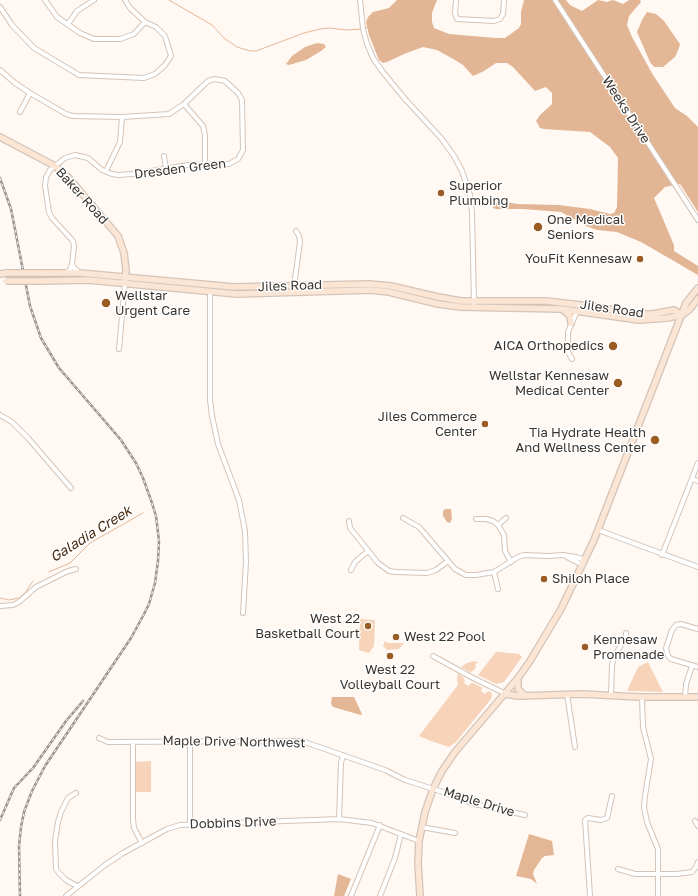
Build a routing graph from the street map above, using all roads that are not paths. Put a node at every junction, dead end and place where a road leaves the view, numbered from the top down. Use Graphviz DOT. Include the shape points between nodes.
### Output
graph roads {
  1 [pos="45,0"];
  2 [pos="94,0"];
  3 [pos="124,0"];
  4 [pos="360,0"];
  5 [pos="456,0"];
  6 [pos="504,0"];
  7 [pos="555,0"];
  8 [pos="0,7"];
  9 [pos="145,22"];
  10 [pos="68,24"];
  11 [pos="0,71"];
  12 [pos="30,93"];
  13 [pos="184,104"];
  14 [pos="20,112"];
  15 [pos="122,117"];
  16 [pos="0,137"];
  17 [pos="164,156"];
  18 [pos="205,164"];
  19 [pos="56,166"];
  20 [pos="166,169"];
  21 [pos="106,171"];
  22 [pos="698,220"];
  23 [pos="296,231"];
  24 [pos="72,264"];
  25 [pos="65,273"];
  26 [pos="80,273"];
  27 [pos="0,274"];
  28 [pos="125,280"];
  29 [pos="3,281"];
  30 [pos="294,286"];
  31 [pos="698,288"];
  32 [pos="210,292"];
  33 [pos="698,299"];
  34 [pos="474,304"];
  35 [pos="561,308"];
  36 [pos="577,311"];
  37 [pos="682,315"];
  38 [pos="667,318"];
  39 [pos="571,323"];
  40 [pos="678,325"];
  41 [pos="119,349"];
  42 [pos="572,359"];
  43 [pos="0,415"];
  44 [pos="698,463"];
  45 [pos="692,479"];
  46 [pos="698,481"];
  47 [pos="71,488"];
  48 [pos="403,518"];
  49 [pos="506,518"];
  50 [pos="476,519"];
  51 [pos="349,521"];
  52 [pos="498,525"];
  53 [pos="598,530"];
  54 [pos="368,552"];
  55 [pos="662,555"];
  56 [pos="448,562"];
  57 [pos="511,562"];
  58 [pos="584,563"];
  59 [pos="698,568"];
  60 [pos="76,569"];
  61 [pos="351,570"];
  62 [pos="494,572"];
  63 [pos="498,589"];
  64 [pos="0,606"];
  65 [pos="243,613"];
  66 [pos="698,629"];
  67 [pos="626,633"];
  68 [pos="433,656"];
  69 [pos="692,666"];
  70 [pos="698,667"];
  71 [pos="518,678"];
  72 [pos="506,694"];
  73 [pos="567,694"];
  74 [pos="611,695"];
  75 [pos="526,696"];
  76 [pos="642,697"];
  77 [pos="686,697"];
  78 [pos="698,697"];
  79 [pos="99,738"];
  80 [pos="190,741"];
  81 [pos="133,742"];
  82 [pos="575,747"];
  83 [pos="343,755"];
  84 [pos="433,788"];
  85 [pos="76,792"];
  86 [pos="612,796"];
  87 [pos="525,815"];
  88 [pos="339,819"];
  89 [pos="695,821"];
  90 [pos="190,824"];
  91 [pos="380,826"];
  92 [pos="698,826"];
  93 [pos="421,827"];
  94 [pos="455,833"];
  95 [pos="401,834"];
  96 [pos="419,841"];
  97 [pos="142,843"];
  98 [pos="698,862"];
  99 [pos="618,869"];
  100 [pos="658,874"];
  101 [pos="77,886"];
  102 [pos="67,896"];
  103 [pos="351,896"];
  104 [pos="380,896"];
  105 [pos="420,896"];
  106 [pos="590,896"];
  107 [pos="658,896"];
  1 -- 10 [label="street" via="57,17"];
  2 -- 10 [label="street" via="78,11"];
  3 -- 9 [label="street"];
  4 -- 34 [label="street" via="361,22 373,58 441,138 462,171 470,195 472,213"];
  5 -- 6 [label="street" via="457,19 494,21 500,19 503,14"];
  7 -- 22 [label="street, Weeks Drive"];
  8 -- 9 [label="street" via="12,25 34,48 79,75 144,78 155,74 171,56 165,36 156,27"];
  9 -- 10 [label="street" via="134,34 108,40 94,39"];
  11 -- 12 [label="street, Dresden Green"];
  12 -- 14 [label="street"];
  12 -- 15 [label="street, Dresden Green" via="69,115"];
  13 -- 15 [label="street, Dresden Green" via="169,114"];
  13 -- 18 [label="street" via="203,126"];
  13 -- 18 [label="street, Dresden Green" via="208,81 215,79 225,81 241,97 243,150 240,156 229,164"];
  15 -- 21 [label="street" via="120,142"];
  16 -- 19 [label="street, Baker Road"];
  17 -- 20 [label="street"];
  18 -- 20 [label="street, Dresden Green"];
  19 -- 21 [label="street, Dresden Green" via="65,158 80,156 88,158"];
  19 -- 24 [label="street" via="46,177 45,195 52,218 73,242"];
  19 -- 28 [label="street, Baker Road" via="118,236 124,253"];
  20 -- 21 [label="street, Dresden Green" via="126,175 114,175"];
  23 -- 30 [label="street" via="300,242"];
  24 -- 25 [label="street" via="70,270"];
  24 -- 26 [label="street"];
  25 -- 26 [label="street, Jiles Road"];
  25 -- 27 [label="street, Jiles Road, bridge"];
  26 -- 28 [label="street, Jiles Road"];
  28 -- 29 [label="street, Jiles Road, bridge"];
  28 -- 30 [label="street, Jiles Road" via="234,287"];
  28 -- 32 [label="street, Jiles Road"];
  28 -- 41 [label="street"];
  30 -- 34 [label="street, Jiles Road" via="381,285"];
  31 -- 37 [label="street" via="686,303"];
  32 -- 34 [label="street, Jiles Road" via="251,294 370,290 438,304"];
  32 -- 65 [label="street" via="210,400 218,444 239,500 245,531"];
  33 -- 37 [label="street"];
  34 -- 35 [label="street, Jiles Road"];
  34 -- 37 [label="street, Jiles Road" via="546,301 634,314 674,310"];
  35 -- 36 [label="street, Jiles Road"];
  35 -- 39 [label="street" via="569,314"];
  36 -- 38 [label="street, Jiles Road" via="639,320"];
  36 -- 39 [label="street"];
  37 -- 38 [label="street, Jiles Road"];
  37 -- 40 [label="street"];
  38 -- 40 [label="street"];
  39 -- 42 [label="street" via="568,332 568,352"];
  40 -- 53 [label="street"];
  43 -- 47 [label="street" via="12,422 28,438"];
  44 -- 45 [label="street"];
  45 -- 46 [label="street"];
  45 -- 55 [label="street"];
  48 -- 56 [label="street" via="419,527"];
  49 -- 52 [label="street"];
  50 -- 52 [label="street" via="486,519"];
  51 -- 54 [label="street" via="350,528"];
  52 -- 57 [label="street" via="504,535 505,551"];
  53 -- 55 [label="street"];
  53 -- 58 [label="street"];
  54 -- 56 [label="street" via="384,568 396,572 432,572"];
  54 -- 61 [label="street" via="355,562"];
  55 -- 59 [label="street"];
  56 -- 62 [label="street" via="466,574"];
  57 -- 58 [label="street" via="524,555 563,555"];
  57 -- 62 [label="street"];
  58 -- 71 [label="street" via="556,618"];
  60 -- 64 [label="street" via="36,587 13,605"];
  62 -- 63 [label="street"];
  66 -- 69 [label="street" via="676,625 666,648 671,659"];
  67 -- 74 [label="street" via="611,671"];
  68 -- 72 [label="street"];
  69 -- 70 [label="street"];
  69 -- 77 [label="street" via="686,684"];
  71 -- 72 [label="street"];
  71 -- 75 [label="street" via="518,689"];
  72 -- 75 [label="street"];
  72 -- 84 [label="street" via="455,752"];
  73 -- 74 [label="street"];
  73 -- 75 [label="street"];
  73 -- 82 [label="street"];
  74 -- 76 [label="street"];
  76 -- 77 [label="street"];
  76 -- 100 [label="street" via="643,727 652,759 644,807 658,849"];
  77 -- 78 [label="street"];
  79 -- 81 [label="street, Maple Drive Northwest" via="108,742"];
  80 -- 81 [label="street, Maple Drive Northwest"];
  80 -- 83 [label="street, Maple Drive Northwest" via="302,741"];
  80 -- 90 [label="street"];
  81 -- 97 [label="street" via="133,819 134,828"];
  83 -- 84 [label="street, Maple Drive Northwest" via="405,780"];
  83 -- 88 [label="street"];
  84 -- 87 [label="street, Maple Drive" via="474,804"];
  84 -- 93 [label="street"];
  85 -- 101 [label="street" via="68,798 58,822 56,869 66,880"];
  86 -- 106 [label="street" via="608,818 585,820"];
  88 -- 90 [label="street, Dobbins Drive"];
  88 -- 91 [label="street, Dobbins Drive" via="364,821"];
  89 -- 92 [label="street"];
  90 -- 97 [label="street, Dobbins Drive" via="167,829"];
  91 -- 95 [label="street, Dobbins Drive"];
  91 -- 103 [label="street"];
  93 -- 94 [label="street"];
  93 -- 96 [label="street"];
  95 -- 96 [label="street, Dobbins Drive"];
  95 -- 104 [label="street" via="395,858"];
  96 -- 105 [label="street"];
  97 -- 101 [label="street, Dobbins Drive" via="105,865"];
  98 -- 100 [label="street" via="689,873"];
  99 -- 100 [label="street" via="634,874"];
  100 -- 107 [label="street"];
  101 -- 102 [label="street, Dobbins Drive"];
}
